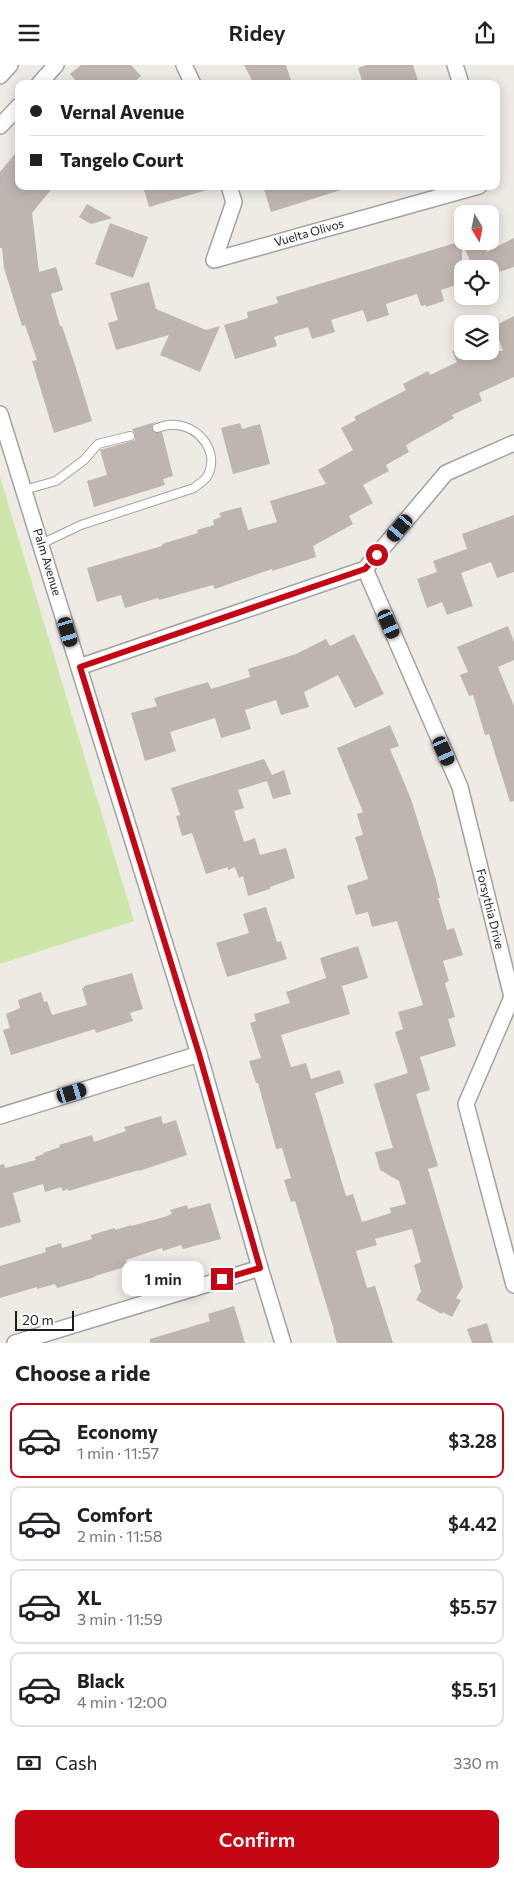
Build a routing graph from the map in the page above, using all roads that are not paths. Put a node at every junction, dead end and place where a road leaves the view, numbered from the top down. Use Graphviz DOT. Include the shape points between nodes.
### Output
graph roads {
  1 [pos="10,65"];
  2 [pos="56,65"];
  3 [pos="184,65"];
  4 [pos="455,65"];
  5 [pos="0,75"];
  6 [pos="43,80"];
  7 [pos="191,80"];
  8 [pos="460,80"];
  9 [pos="15,110"];
  10 [pos="0,126"];
  11 [pos="230,190"];
  12 [pos="466,190"];
  13 [pos="0,414"];
  14 [pos="157,428"];
  15 [pos="130,436"];
  16 [pos="514,443"];
  17 [pos="24,490"];
  18 [pos="41,544"];
  19 [pos="365,569"];
  20 [pos="80,667"];
  21 [pos="199,1054"];
  22 [pos="0,1116"];
  23 [pos="260,1268"];
  24 [pos="514,1285"];
  25 [pos="15,1343"];
  26 [pos="283,1343"];
  1 -- 5 [label="street"];
  2 -- 6 [label="street"];
  3 -- 7 [label="street"];
  4 -- 8 [label="street"];
  9 -- 10 [label="street"];
  11 -- 12 [label="street, Vuelta Olivos" via="234,202 214,260"];
  13 -- 17 [label="street, Palm Avenue"];
  14 -- 18 [label="lane" via="174,424 197,431 205,440 210,454 208,477 194,488 81,525"];
  15 -- 17 [label="lane" via="98,444 84,460 56,481"];
  16 -- 19 [label="street" via="446,473"];
  17 -- 18 [label="street, Palm Avenue"];
  18 -- 20 [label="street, Palm Avenue"];
  19 -- 20 [label="street"];
  19 -- 24 [label="street, Forsythia Drive" via="460,787 512,997 466,1104"];
  20 -- 21 [label="street, Palm Avenue"];
  21 -- 22 [label="street"];
  21 -- 23 [label="street, Palm Avenue"];
  23 -- 25 [label="street"];
  23 -- 26 [label="street, Palm Avenue"];
}
